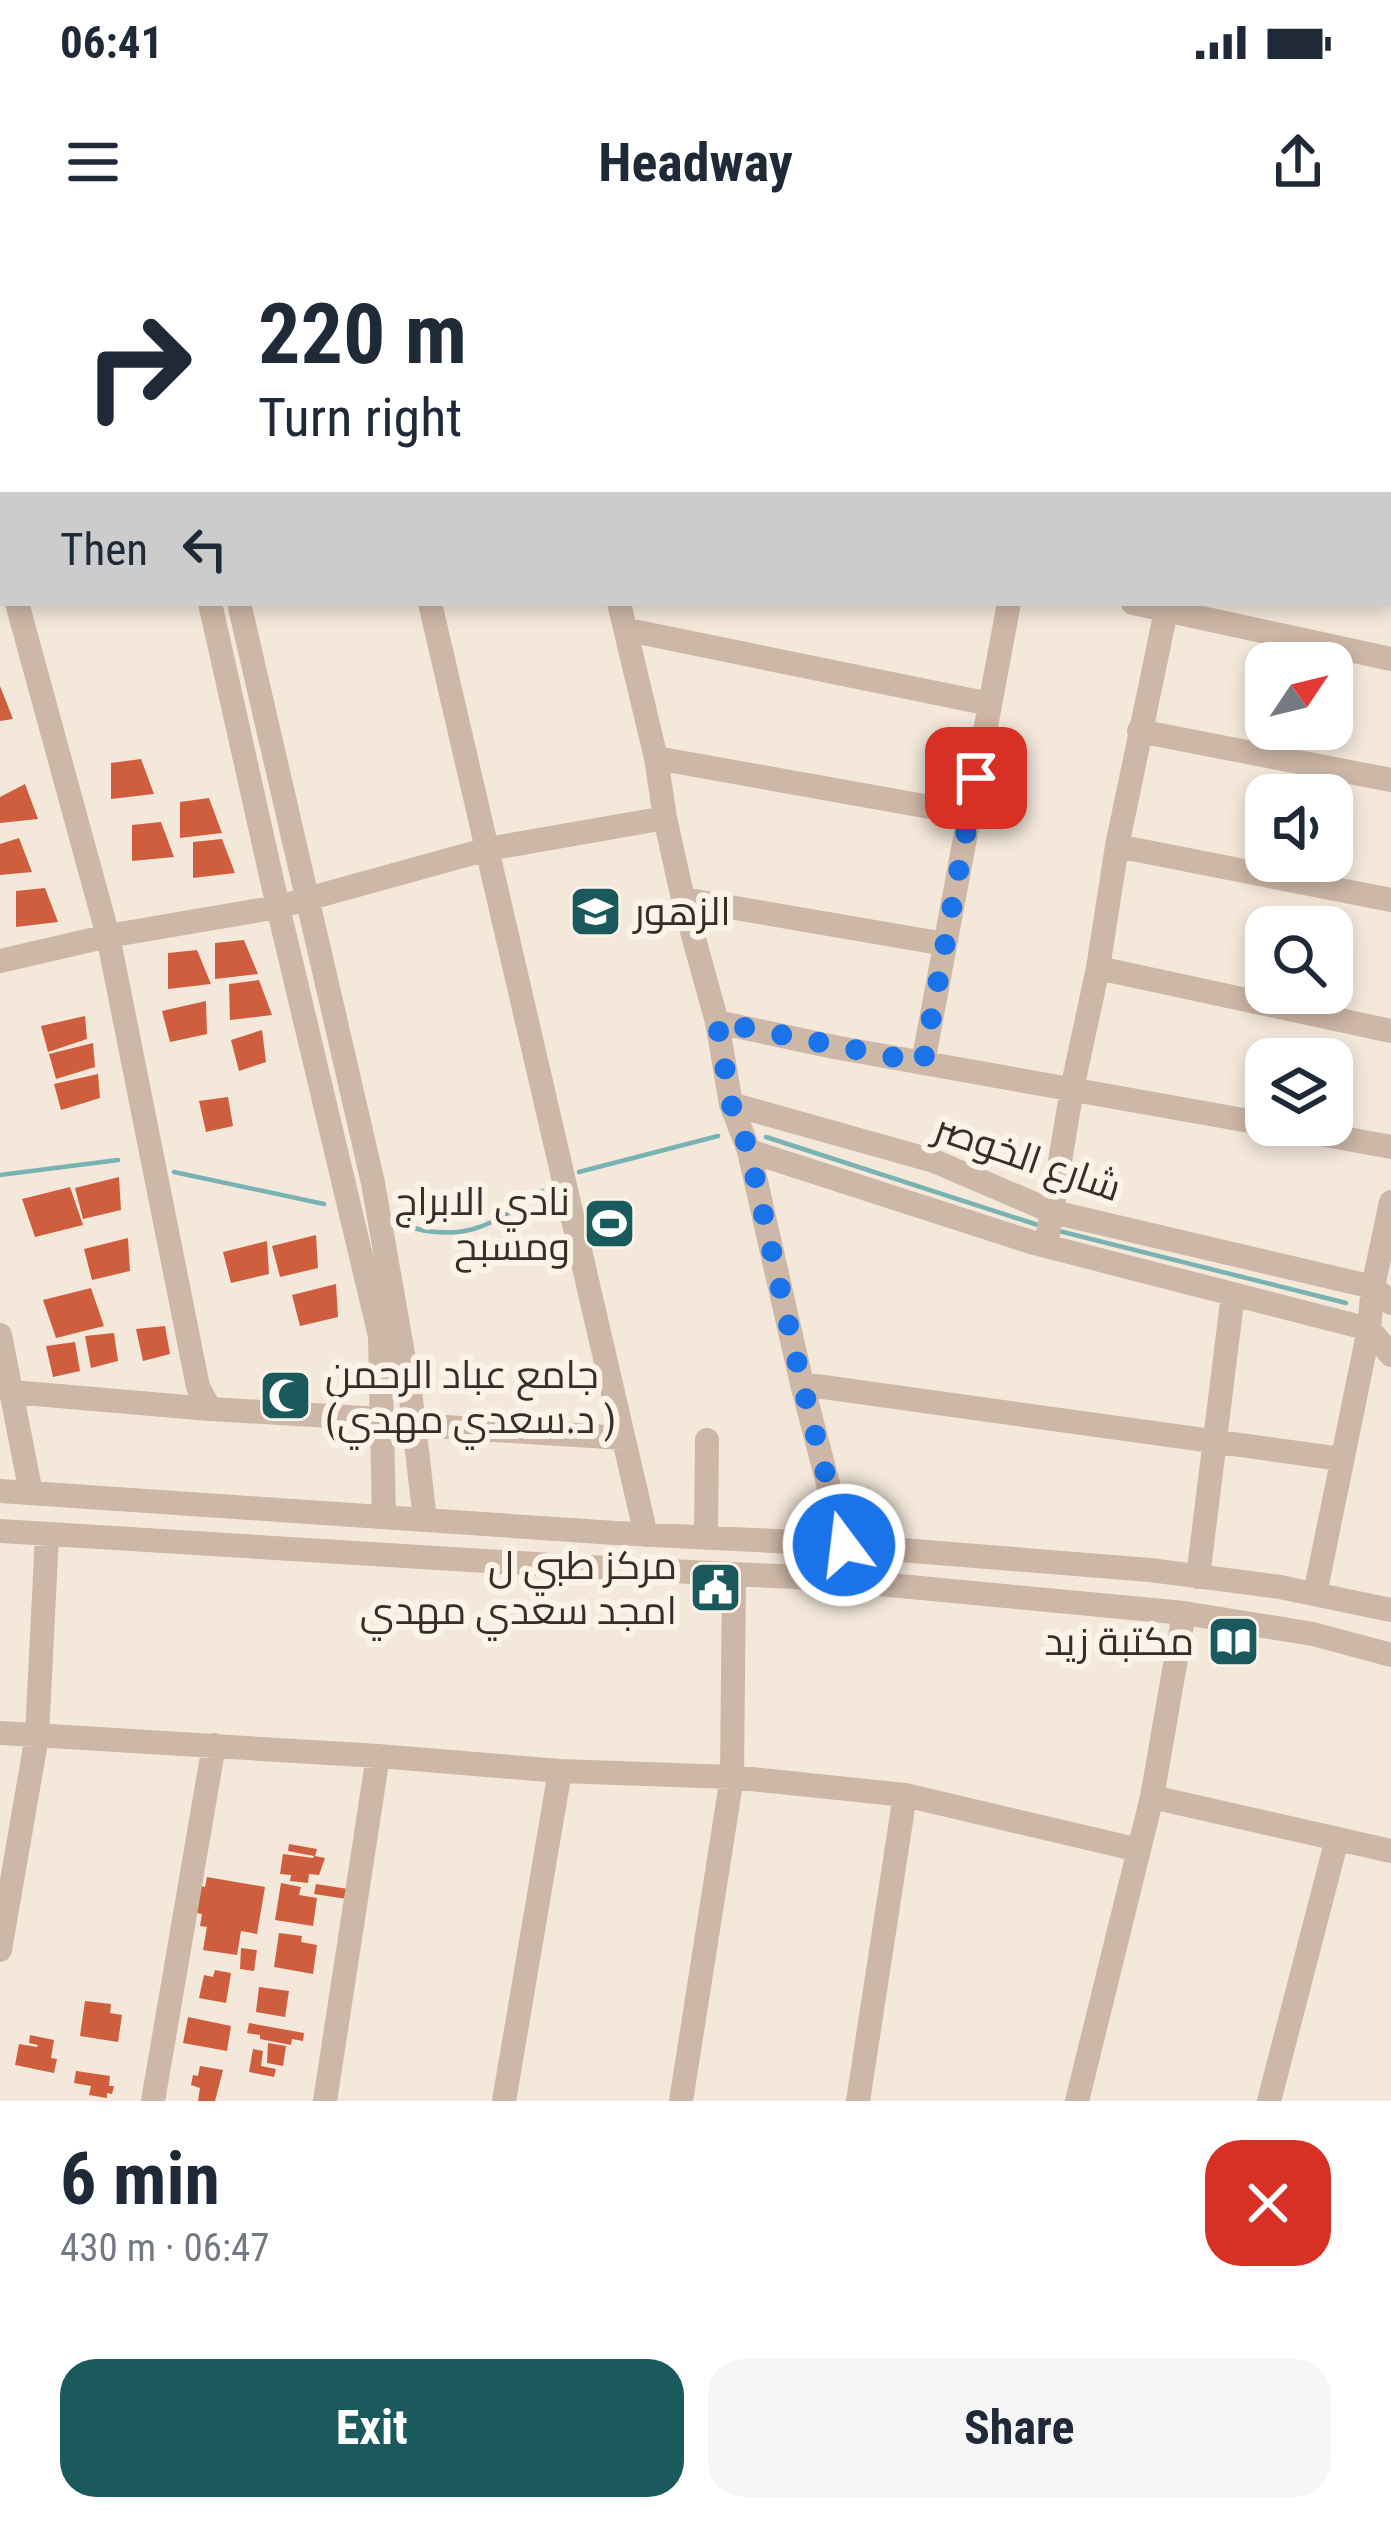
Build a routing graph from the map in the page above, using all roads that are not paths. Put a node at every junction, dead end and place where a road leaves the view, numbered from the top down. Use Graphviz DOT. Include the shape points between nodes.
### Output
graph roads {
  1 [pos="18,606"];
  2 [pos="211,606"];
  3 [pos="240,606"];
  4 [pos="431,606"];
  5 [pos="621,606"];
  6 [pos="1008,606"];
  7 [pos="1147,606"];
  8 [pos="1166,610"];
  9 [pos="628,630"];
  10 [pos="1391,659"];
  11 [pos="990,704"];
  12 [pos="1139,731"];
  13 [pos="656,758"];
  14 [pos="1391,780"];
  15 [pos="969,814"];
  16 [pos="665,818"];
  17 [pos="1117,847"];
  18 [pos="488,849"];
  19 [pos="308,899"];
  20 [pos="683,899"];
  21 [pos="1391,900"];
  22 [pos="278,907"];
  23 [pos="108,936"];
  24 [pos="945,944"];
  25 [pos="0,961"];
  26 [pos="1098,968"];
  27 [pos="717,1022"];
  28 [pos="1391,1031"];
  29 [pos="923,1063"];
  30 [pos="1072,1089"];
  31 [pos="731,1104"];
  32 [pos="1245,1121"];
  33 [pos="1353,1140"];
  34 [pos="1391,1147"];
  35 [pos="749,1151"];
  36 [pos="1391,1202"];
  37 [pos="1053,1212"];
  38 [pos="1046,1246"];
  39 [pos="1233,1294"];
  40 [pos="1382,1295"];
  41 [pos="1369,1329"];
  42 [pos="1,1346"];
  43 [pos="1391,1354"];
  44 [pos="802,1384"];
  45 [pos="12,1392"];
  46 [pos="210,1408"];
  47 [pos="380,1419"];
  48 [pos="414,1425"];
  49 [pos="623,1438"];
  50 [pos="706,1440"];
  51 [pos="1216,1441"];
  52 [pos="1341,1460"];
  53 [pos="0,1491"];
  54 [pos="31,1493"];
  55 [pos="384,1516"];
  56 [pos="425,1520"];
  57 [pos="0,1531"];
  58 [pos="47,1535"];
  59 [pos="646,1535"];
  60 [pos="706,1538"];
  61 [pos="844,1545"];
  62 [pos="734,1574"];
  63 [pos="1198,1576"];
  64 [pos="1316,1594"];
  65 [pos="1391,1610"];
  66 [pos="1184,1613"];
  67 [pos="1391,1655"];
  68 [pos="0,1733"];
  69 [pos="37,1736"];
  70 [pos="214,1745"];
  71 [pos="378,1756"];
  72 [pos="560,1771"];
  73 [pos="732,1777"];
  74 [pos="905,1795"];
  75 [pos="1152,1796"];
  76 [pos="1337,1839"];
  77 [pos="1138,1850"];
  78 [pos="1391,1851"];
  79 [pos="0,1950"];
  80 [pos="153,2101"];
  81 [pos="325,2101"];
  82 [pos="504,2101"];
  83 [pos="681,2101"];
  84 [pos="858,2101"];
  85 [pos="1077,2101"];
  86 [pos="1269,2101"];
  1 -- 23 [label="street"];
  2 -- 22 [label="street"];
  3 -- 19 [label="street"];
  4 -- 18 [label="street"];
  5 -- 9 [label="street"];
  6 -- 11 [label="street"];
  7 -- 8 [label="street"];
  8 -- 10 [label="street"];
  8 -- 12 [label="street"];
  9 -- 11 [label="street"];
  9 -- 13 [label="street"];
  11 -- 15 [label="street"];
  12 -- 14 [label="street"];
  12 -- 17 [label="street"];
  13 -- 15 [label="street"];
  13 -- 16 [label="street"];
  15 -- 24 [label="street"];
  16 -- 18 [label="street"];
  16 -- 20 [label="street"];
  17 -- 21 [label="street"];
  17 -- 26 [label="street"];
  18 -- 19 [label="street"];
  18 -- 49 [label="street"];
  19 -- 22 [label="street"];
  19 -- 48 [label="street" via="373,1183"];
  20 -- 24 [label="street"];
  20 -- 27 [label="street"];
  22 -- 23 [label="street"];
  22 -- 47 [label="street" via="380,1336"];
  23 -- 25 [label="street"];
  23 -- 46 [label="street" via="198,1387"];
  24 -- 29 [label="street"];
  26 -- 28 [label="street"];
  26 -- 30 [label="street"];
  27 -- 29 [label="street"];
  27 -- 31 [label="street"];
  29 -- 30 [label="street"];
  30 -- 32 [label="street"];
  30 -- 37 [label="street"];
  31 -- 35 [label="street"];
  31 -- 37 [label="street, شارع الخوصر" via="934,1161"];
  33 -- 34 [label="street"];
  35 -- 38 [label="street"];
  35 -- 44 [label="street"];
  36 -- 40 [label="street"];
  37 -- 38 [label="street"];
  37 -- 40 [label="street, شارع الخوصر"];
  38 -- 39 [label="street"];
  39 -- 41 [label="street"];
  39 -- 51 [label="street"];
  40 -- 41 [label="street"];
  41 -- 43 [label="street"];
  41 -- 52 [label="street"];
  42 -- 45 [label="street"];
  44 -- 51 [label="street"];
  44 -- 61 [label="street"];
  45 -- 46 [label="street"];
  45 -- 54 [label="street"];
  46 -- 47 [label="street"];
  47 -- 55 [label="street"];
  48 -- 49 [label="street"];
  48 -- 56 [label="street"];
  49 -- 59 [label="street"];
  50 -- 60 [label="street"];
  51 -- 52 [label="street"];
  51 -- 63 [label="street"];
  52 -- 64 [label="street"];
  53 -- 54 [label="street"];
  54 -- 55 [label="street"];
  55 -- 56 [label="street"];
  56 -- 59 [label="street"];
  57 -- 58 [label="street"];
  58 -- 62 [label="street"];
  58 -- 69 [label="street"];
  59 -- 60 [label="street"];
  60 -- 61 [label="street"];
  61 -- 63 [label="street"];
  62 -- 66 [label="street"];
  62 -- 73 [label="street"];
  63 -- 64 [label="street"];
  64 -- 65 [label="street"];
  66 -- 67 [label="street"];
  66 -- 75 [label="street"];
  68 -- 69 [label="street"];
  69 -- 70 [label="street"];
  69 -- 79 [label="street"];
  70 -- 71 [label="street"];
  70 -- 80 [label="street"];
  71 -- 72 [label="street"];
  71 -- 81 [label="street"];
  72 -- 73 [label="street"];
  72 -- 82 [label="street"];
  73 -- 74 [label="street"];
  73 -- 83 [label="street"];
  74 -- 77 [label="street"];
  74 -- 84 [label="street"];
  75 -- 76 [label="street"];
  75 -- 77 [label="street"];
  76 -- 78 [label="street"];
  76 -- 86 [label="street"];
  77 -- 85 [label="street"];
}
